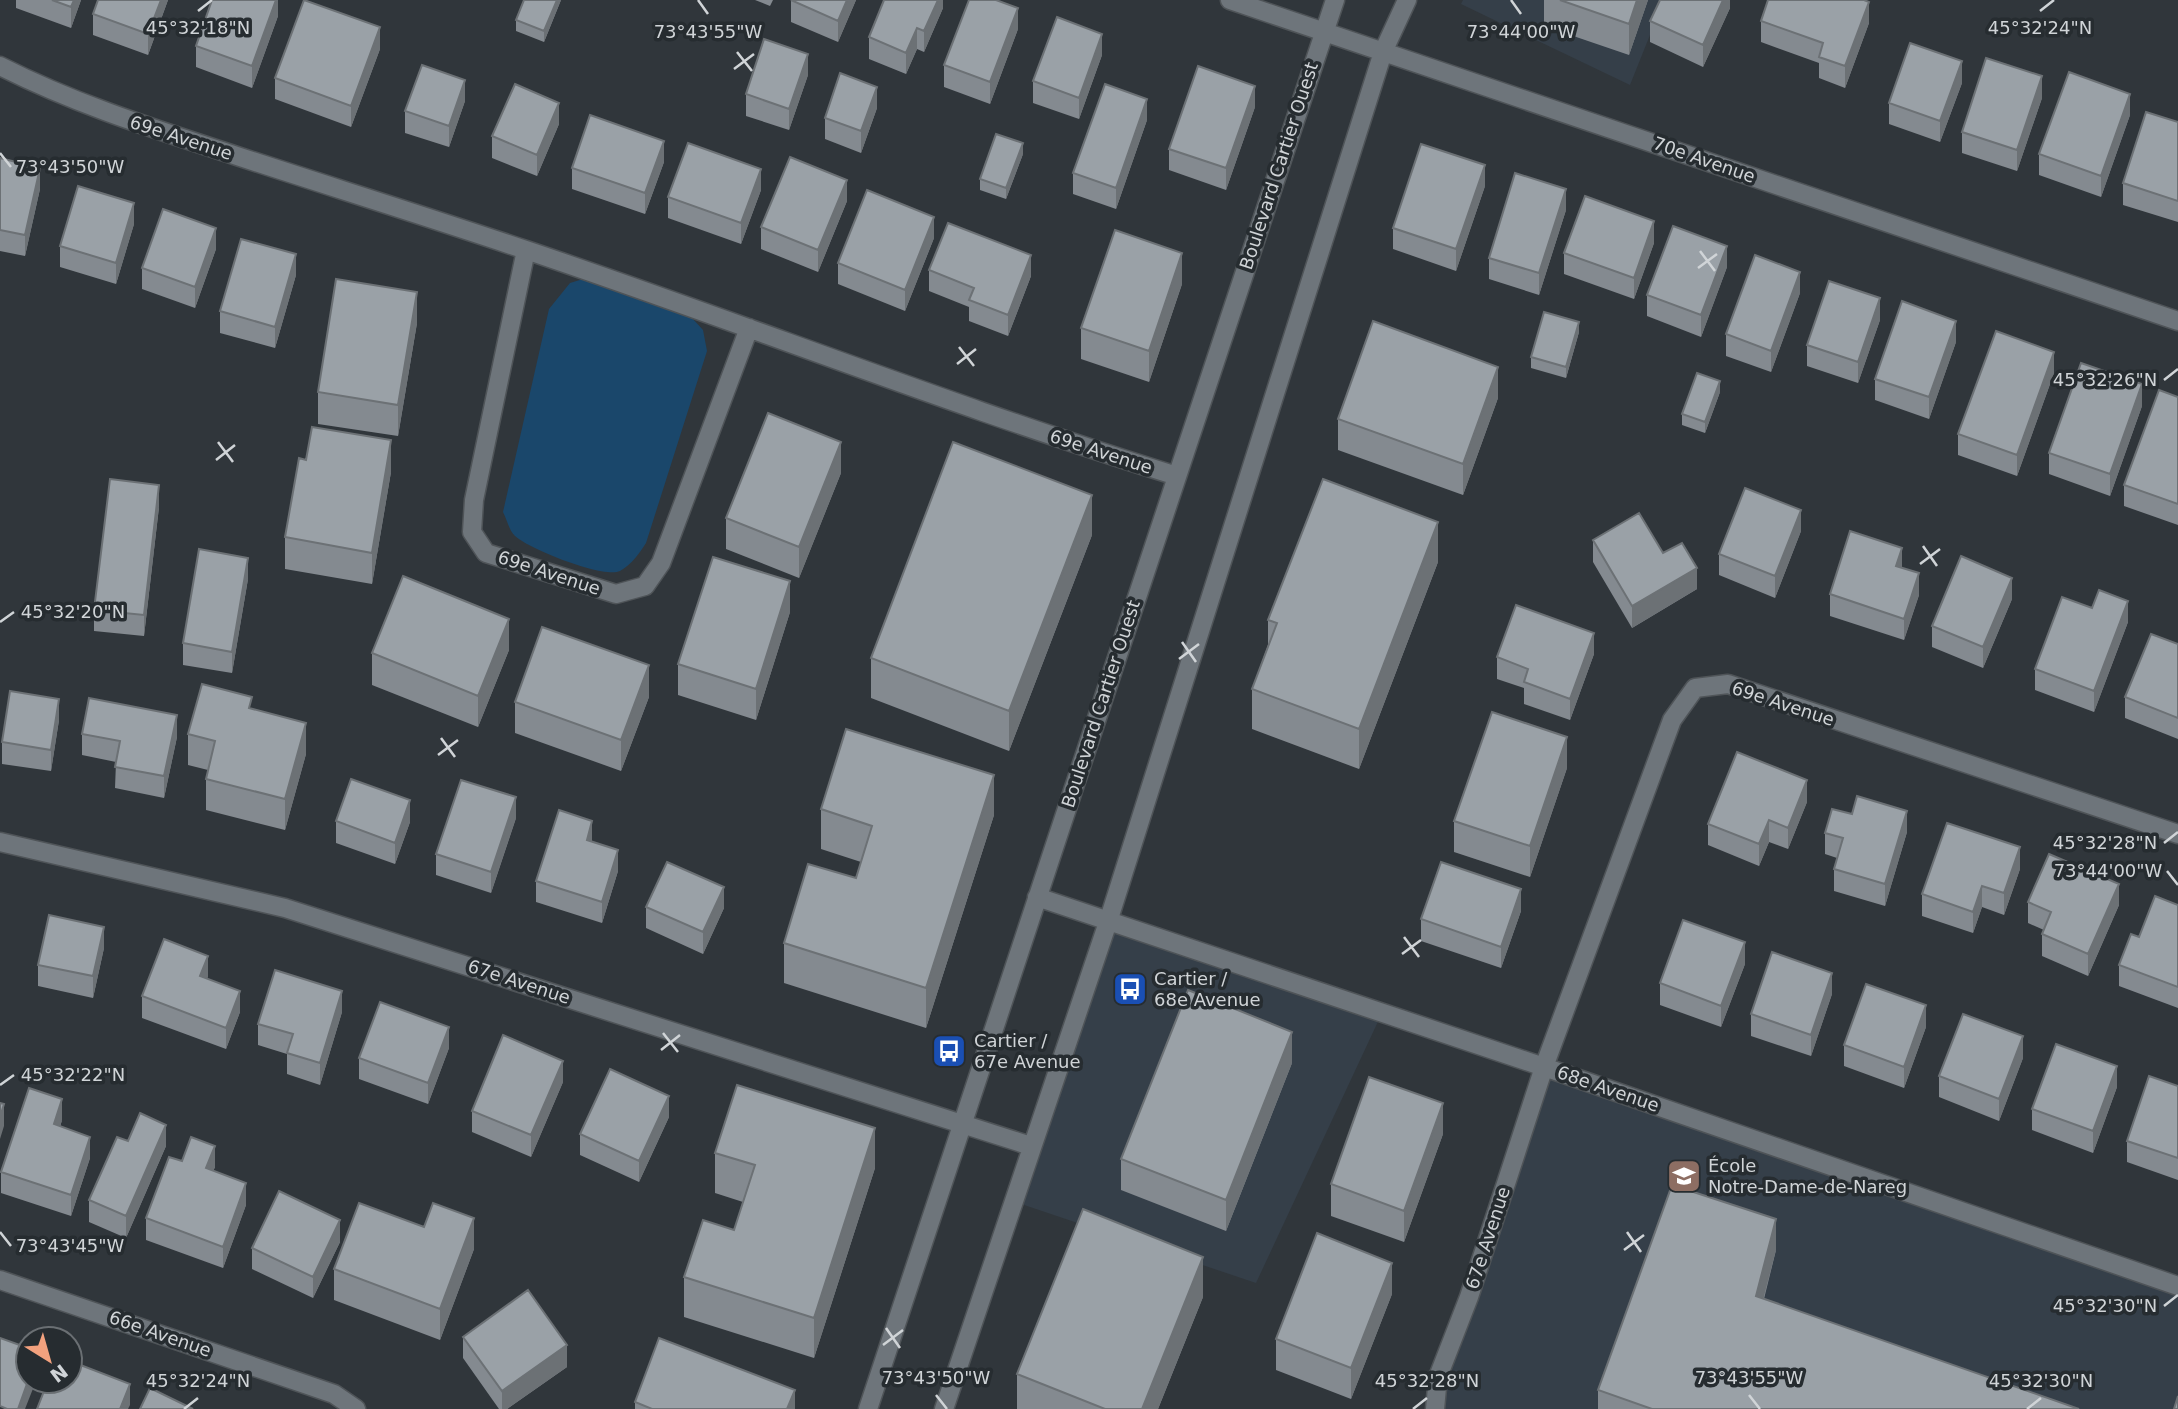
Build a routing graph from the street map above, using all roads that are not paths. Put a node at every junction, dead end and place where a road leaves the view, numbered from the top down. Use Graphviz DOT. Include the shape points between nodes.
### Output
graph roads {
  1 [pos="1230,0"];
  2 [pos="1335,0"];
  3 [pos="1407,0"];
  4 [pos="1324,32"];
  5 [pos="1383,52"];
  6 [pos="0,66"];
  7 [pos="526,250"];
  8 [pos="2178,321"];
  9 [pos="749,328"];
  10 [pos="1177,475"];
  11 [pos="2178,834"];
  12 [pos="0,842"];
  13 [pos="1037,897"];
  14 [pos="1108,922"];
  15 [pos="1544,1067"];
  16 [pos="963,1123"];
  17 [pos="1031,1146"];
  18 [pos="0,1280"];
  19 [pos="2178,1286"];
  20 [pos="356,1409"];
  21 [pos="868,1409"];
  22 [pos="944,1409"];
  23 [pos="1435,1409"];
  1 -- 4 [label="street, 70e Avenue"];
  2 -- 4 [label="street, Boulevard Cartier Ouest"];
  3 -- 5 [label="street"];
  4 -- 5 [label="street, 70e Avenue"];
  4 -- 10 [label="street, Boulevard Cartier Ouest"];
  5 -- 8 [label="street, 70e Avenue"];
  5 -- 14 [label="street"];
  6 -- 7 [label="street, 69e Avenue" via="57,95 136,123"];
  7 -- 9 [label="street, 69e Avenue"];
  7 -- 9 [label="street, 69e Avenue" via="474,500 472,532 486,553 616,594 645,586 661,563"];
  9 -- 10 [label="street, 69e Avenue" via="951,403"];
  10 -- 13 [label="street, Boulevard Cartier Ouest"];
  11 -- 15 [label="street, 69e Avenue" via="1728,684 1695,688 1672,720"];
  12 -- 16 [label="street, 67e Avenue" via="285,908"];
  13 -- 14 [label="street, 68e Avenue"];
  13 -- 16 [label="street, Boulevard Cartier Ouest"];
  14 -- 15 [label="street, 68e Avenue"];
  14 -- 17 [label="street"];
  15 -- 19 [label="street, 68e Avenue"];
  15 -- 23 [label="street, 67e Avenue" via="1438,1377"];
  16 -- 17 [label="street, 67e Avenue"];
  16 -- 21 [label="street, Boulevard Cartier Ouest"];
  17 -- 22 [label="street"];
  18 -- 20 [label="street, 66e Avenue" via="334,1394"];
}
